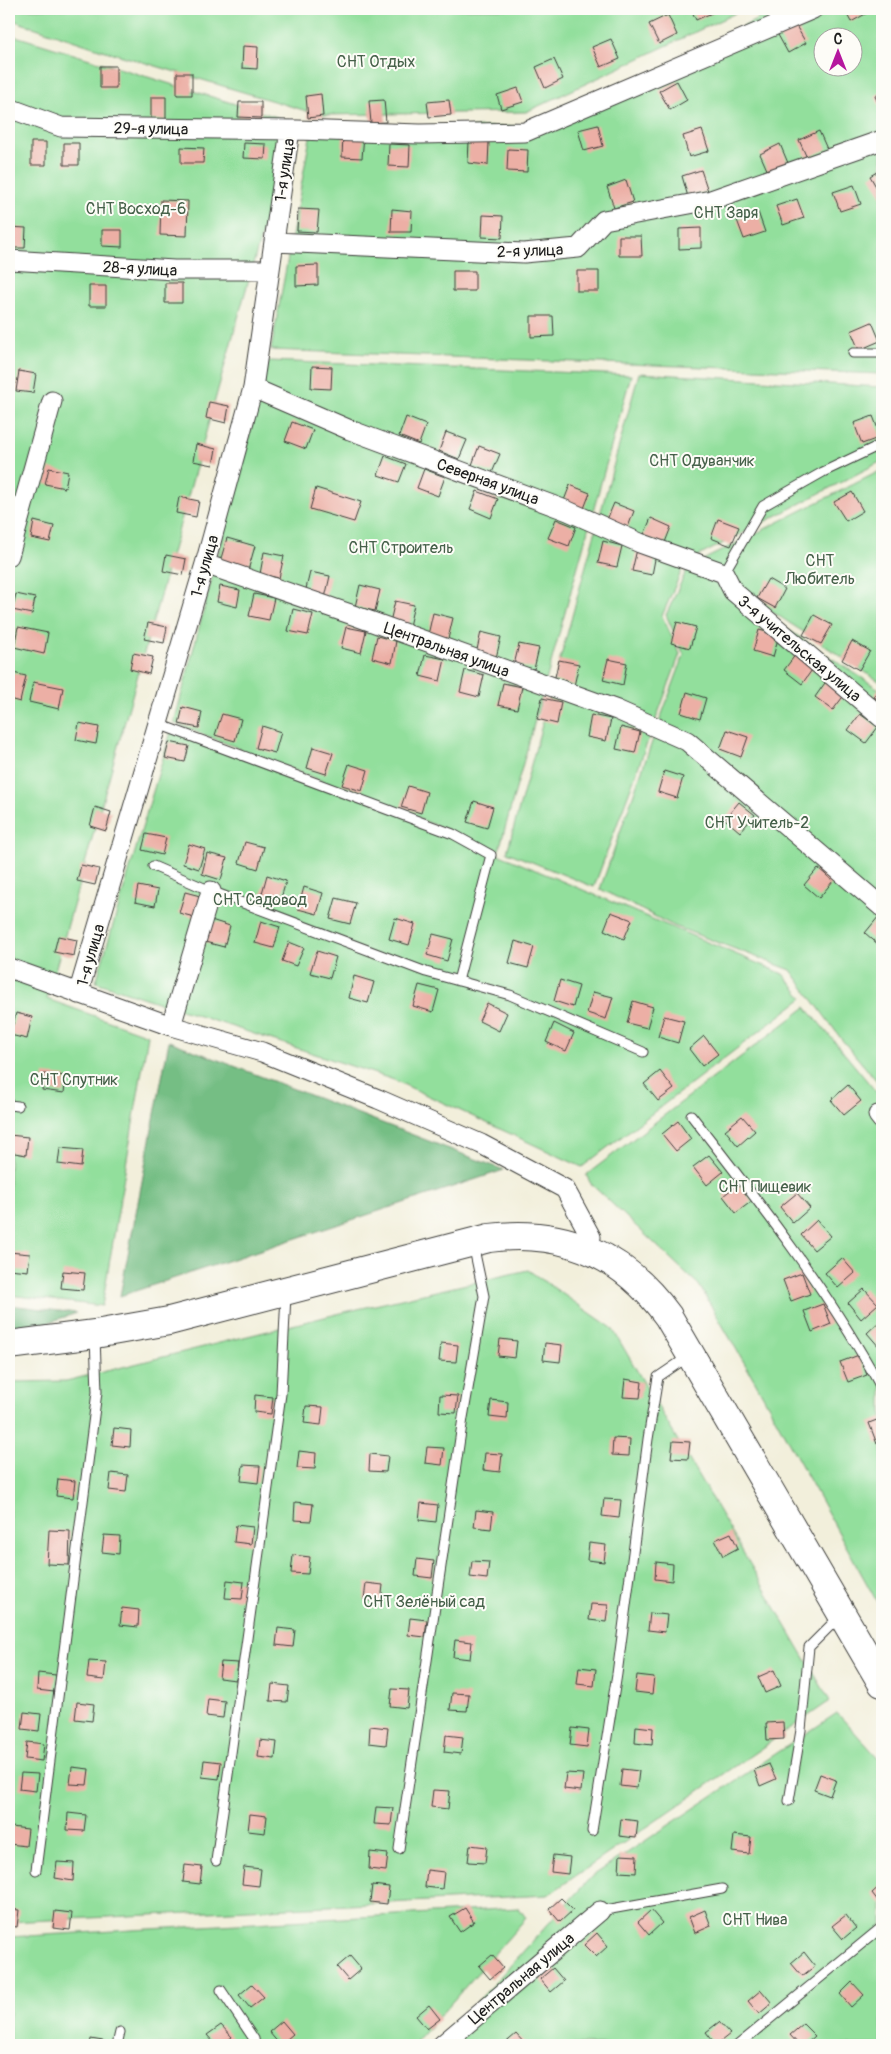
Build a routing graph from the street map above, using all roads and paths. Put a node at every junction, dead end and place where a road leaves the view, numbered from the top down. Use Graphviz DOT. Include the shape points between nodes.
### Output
graph roads {
  1 [pos="813,9"];
  2 [pos="9,108"];
  3 [pos="294,130"];
  4 [pos="882,140"];
  5 [pos="274,242"];
  6 [pos="9,260"];
  7 [pos="270,270"];
  8 [pos="853,353"];
  9 [pos="882,354"];
  10 [pos="253,388"];
  11 [pos="52,402"];
  12 [pos="882,444"];
  13 [pos="9,556"];
  14 [pos="205,564"];
  15 [pos="724,573"];
  16 [pos="882,718"];
  17 [pos="158,724"];
  18 [pos="153,866"];
  19 [pos="211,891"];
  20 [pos="882,907"];
  21 [pos="9,968"];
  22 [pos="458,981"];
  23 [pos="78,994"];
  24 [pos="171,1026"];
  25 [pos="642,1052"];
  26 [pos="691,1114"];
  27 [pos="472,1242"];
  28 [pos="588,1249"];
  29 [pos="286,1290"];
  30 [pos="95,1334"];
  31 [pos="9,1345"];
  32 [pos="691,1354"];
  33 [pos="882,1389"];
  34 [pos="842,1614"];
  35 [pos="882,1683"];
  36 [pos="789,1800"];
  37 [pos="592,1831"];
  38 [pos="399,1849"];
  39 [pos="216,1861"];
  40 [pos="36,1870"];
  41 [pos="722,1889"];
  42 [pos="600,1912"];
  43 [pos="882,1927"];
  44 [pos="222,1990"];
  45 [pos="120,2032"];
  46 [pos="117,2045"];
  47 [pos="255,2045"];
  48 [pos="442,2045"];
  49 [pos="738,2045"];
  1 -- 3 [label="street, 29-я улица" via="525,132 420,134"];
  2 -- 3 [label="street, 29-я улица" via="61,127"];
  3 -- 5 [label="street, 1-я улица"];
  4 -- 5 [label="street, 2-я улица" via="711,200 604,220 578,248 524,253"];
  5 -- 7 [label="street, 1-я улица"];
  6 -- 7 [label="street, 28-я улица" via="174,270"];
  7 -- 10 [label="street, 1-я улица"];
  8 -- 9 [label="lane"];
  10 -- 14 [label="street, 1-я улица"];
  10 -- 15 [label="street, Северная улица" via="350,430 568,511 640,544"];
  11 -- 13 [label="street"];
  12 -- 15 [label="lane" via="763,506"];
  14 -- 17 [label="street, 1-я улица"];
  14 -- 20 [label="street, Центральная улица" via="608,707 687,741"];
  15 -- 16 [label="street, 3-я учительская улица" via="733,591"];
  17 -- 22 [label="lane" via="452,834 491,855"];
  17 -- 23 [label="street, 1-я улица"];
  18 -- 19 [label="lane"];
  19 -- 22 [label="lane"];
  19 -- 24 [label="street"];
  21 -- 23 [label="street"];
  22 -- 25 [label="lane" via="510,994"];
  23 -- 24 [label="street"];
  24 -- 28 [label="street" via="262,1052 481,1144 565,1189 591,1237"];
  26 -- 33 [label="lane" via="789,1241"];
  27 -- 28 [label="main road" via="522,1235 556,1239"];
  27 -- 29 [label="main road"];
  27 -- 38 [label="lane" via="484,1296"];
  28 -- 32 [label="main road" via="625,1270 641,1284 668,1316"];
  29 -- 30 [label="main road" via="169,1321"];
  29 -- 39 [label="lane" via="281,1394"];
  30 -- 31 [label="main road"];
  30 -- 40 [label="lane" via="97,1392"];
  32 -- 34 [label="main road"];
  32 -- 37 [label="lane" via="658,1377"];
  34 -- 35 [label="main road"];
  34 -- 36 [label="lane" via="809,1646 801,1730"];
  41 -- 42 [label="lane"];
  42 -- 48 [label="street, Центральная улица"];
  43 -- 49 [label="lane"];
  44 -- 47 [label="lane"];
  45 -- 46 [label="lane"];
}
